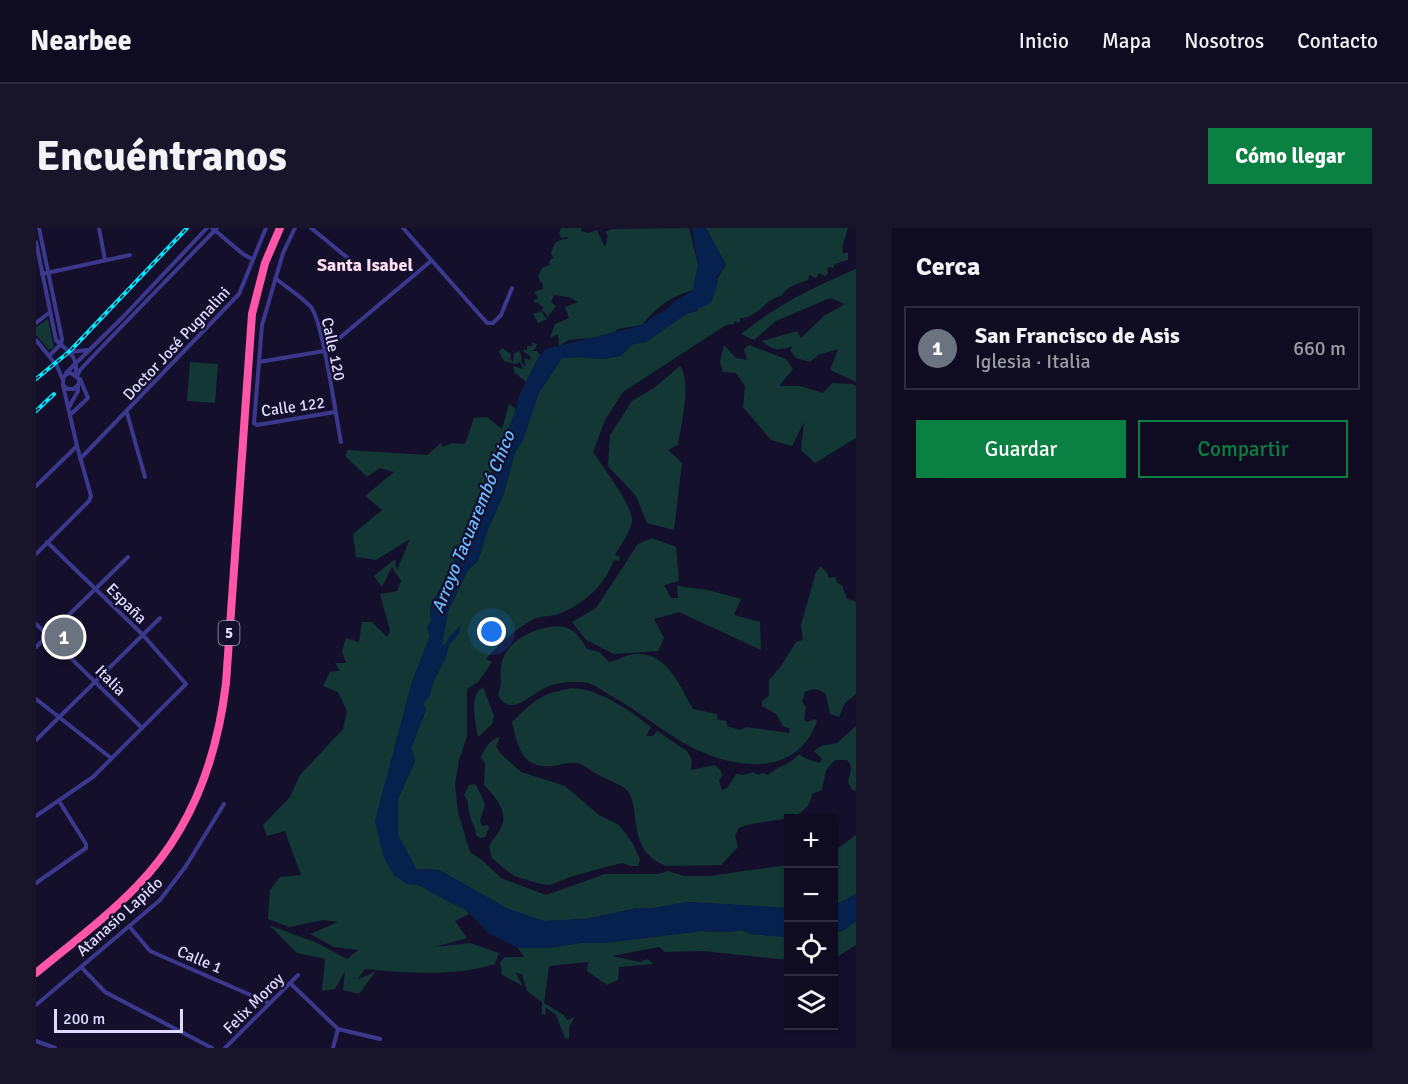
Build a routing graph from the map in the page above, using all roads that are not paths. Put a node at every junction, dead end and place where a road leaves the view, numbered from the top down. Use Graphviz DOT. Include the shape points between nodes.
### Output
graph roads {
  1 [pos="39,228"];
  2 [pos="99,228"];
  3 [pos="207,228"];
  4 [pos="266,228"];
  5 [pos="280,228"];
  6 [pos="295,228"];
  7 [pos="311,228"];
  8 [pos="403,228"];
  9 [pos="215,229"];
  10 [pos="36,242"];
  11 [pos="130,255"];
  12 [pos="252,259"];
  13 [pos="349,259"];
  14 [pos="105,260"];
  15 [pos="432,261"];
  16 [pos="170,268"];
  17 [pos="48,272"];
  18 [pos="175,273"];
  19 [pos="42,274"];
  20 [pos="274,278"];
  21 [pos="512,288"];
  22 [pos="55,309"];
  23 [pos="50,312"];
  24 [pos="122,318"];
  25 [pos="36,323"];
  26 [pos="127,323"];
  27 [pos="36,340"];
  28 [pos="60,345"];
  29 [pos="91,349"];
  30 [pos="324,351"];
  31 [pos="71,352"];
  32 [pos="49,356"];
  33 [pos="259,362"];
  34 [pos="76,364"];
  35 [pos="77,376"];
  36 [pos="63,377"];
  37 [pos="63,386"];
  38 [pos="78,387"];
  39 [pos="68,407"];
  40 [pos="127,412"];
  41 [pos="335,412"];
  42 [pos="70,415"];
  43 [pos="341,442"];
  44 [pos="77,446"];
  45 [pos="80,459"];
  46 [pos="145,477"];
  47 [pos="36,486"];
  48 [pos="48,542"];
  49 [pos="36,554"];
  50 [pos="128,557"];
  51 [pos="96,589"];
  52 [pos="160,618"];
  53 [pos="36,624"];
  54 [pos="48,635"];
  55 [pos="143,635"];
  56 [pos="36,647"];
  57 [pos="95,682"];
  58 [pos="36,699"];
  59 [pos="60,717"];
  60 [pos="142,729"];
  61 [pos="36,740"];
  62 [pos="111,758"];
  63 [pos="59,801"];
  64 [pos="224,804"];
  65 [pos="36,816"];
  66 [pos="36,883"];
  67 [pos="129,926"];
  68 [pos="81,967"];
  69 [pos="36,973"];
  70 [pos="298,975"];
  71 [pos="290,983"];
  72 [pos="269,1003"];
  73 [pos="36,1005"];
  74 [pos="338,1029"];
  75 [pos="380,1040"];
  76 [pos="36,1041"];
  77 [pos="56,1048"];
  78 [pos="212,1048"];
  79 [pos="225,1048"];
  80 [pos="333,1048"];
  1 -- 17 [label="street"];
  2 -- 14 [label="street"];
  3 -- 16 [label="street"];
  4 -- 12 [label="street, Doctor José Pugnalini"];
  5 -- 69 [label="highway, 5" via="265,263 252,314 226,684 211,762 189,813 153,868 122,901"];
  6 -- 20 [label="street"];
  7 -- 13 [label="street"];
  8 -- 15 [label="street"];
  9 -- 12 [label="street"];
  9 -- 18 [label="street"];
  10 -- 19 [label="street"];
  11 -- 14 [label="street"];
  12 -- 40 [label="street, Doctor José Pugnalini" via="239,294"];
  14 -- 17 [label="street"];
  15 -- 21 [label="street" via="487,323 501,315"];
  15 -- 30 [label="street"];
  16 -- 18 [label="street"];
  16 -- 24 [label="street"];
  17 -- 19 [label="street"];
  17 -- 22 [label="street"];
  18 -- 26 [label="street"];
  19 -- 23 [label="street"];
  20 -- 30 [label="street, Calle 120" via="311,307"];
  20 -- 33 [label="street" via="262,325"];
  22 -- 23 [label="street"];
  22 -- 28 [label="street"];
  23 -- 25 [label="street"];
  23 -- 28 [label="street"];
  24 -- 26 [label="street"];
  24 -- 29 [label="street"];
  26 -- 35 [label="street"];
  27 -- 32 [label="street"];
  28 -- 31 [label="street"];
  28 -- 32 [label="street"];
  29 -- 31 [label="street"];
  29 -- 34 [label="street"];
  30 -- 33 [label="street"];
  30 -- 41 [label="street, Calle 120"];
  31 -- 34 [label="street"];
  32 -- 36 [label="street"];
  33 -- 41 [label="street, Calle 122" via="254,423 257,425"];
  34 -- 35 [label="street"];
  34 -- 36 [label="street"];
  35 -- 36 [label="street" via="68,373"];
  35 -- 38 [label="street"];
  35 -- 42 [label="street" via="88,398"];
  36 -- 37 [label="street"];
  37 -- 38 [label="street" via="70,390"];
  37 -- 39 [label="street"];
  38 -- 39 [label="street"];
  39 -- 42 [label="street"];
  40 -- 45 [label="street, Doctor José Pugnalini"];
  40 -- 46 [label="street"];
  41 -- 43 [label="street, Calle 120"];
  42 -- 44 [label="street"];
  44 -- 45 [label="street"];
  44 -- 47 [label="street"];
  45 -- 48 [label="street" via="91,490 89,501"];
  48 -- 49 [label="street"];
  48 -- 51 [label="street, España"];
  50 -- 51 [label="street"];
  51 -- 54 [label="street"];
  51 -- 55 [label="street, España"];
  52 -- 55 [label="street"];
  53 -- 54 [label="street, Italia"];
  54 -- 56 [label="street"];
  54 -- 57 [label="street, Italia"];
  55 -- 57 [label="street"];
  55 -- 60 [label="street, España" via="186,684"];
  57 -- 59 [label="street"];
  57 -- 60 [label="street, Italia"];
  58 -- 59 [label="street"];
  59 -- 61 [label="street"];
  59 -- 62 [label="street"];
  60 -- 62 [label="street"];
  62 -- 63 [label="street" via="93,777"];
  63 -- 65 [label="street"];
  63 -- 66 [label="street" via="86,848"];
  64 -- 67 [label="street, Atanasio Lapido" via="174,883"];
  67 -- 68 [label="street, Atanasio Lapido"];
  67 -- 72 [label="street, Calle 1" via="150,951"];
  68 -- 73 [label="street, Atanasio Lapido"];
  68 -- 78 [label="street" via="102,990"];
  70 -- 71 [label="street, Felix Moroy"];
  71 -- 72 [label="street, Felix Moroy"];
  71 -- 74 [label="street"];
  72 -- 79 [label="street, Felix Moroy"];
  74 -- 75 [label="street"];
  74 -- 80 [label="street"];
  76 -- 77 [label="street"];
}
